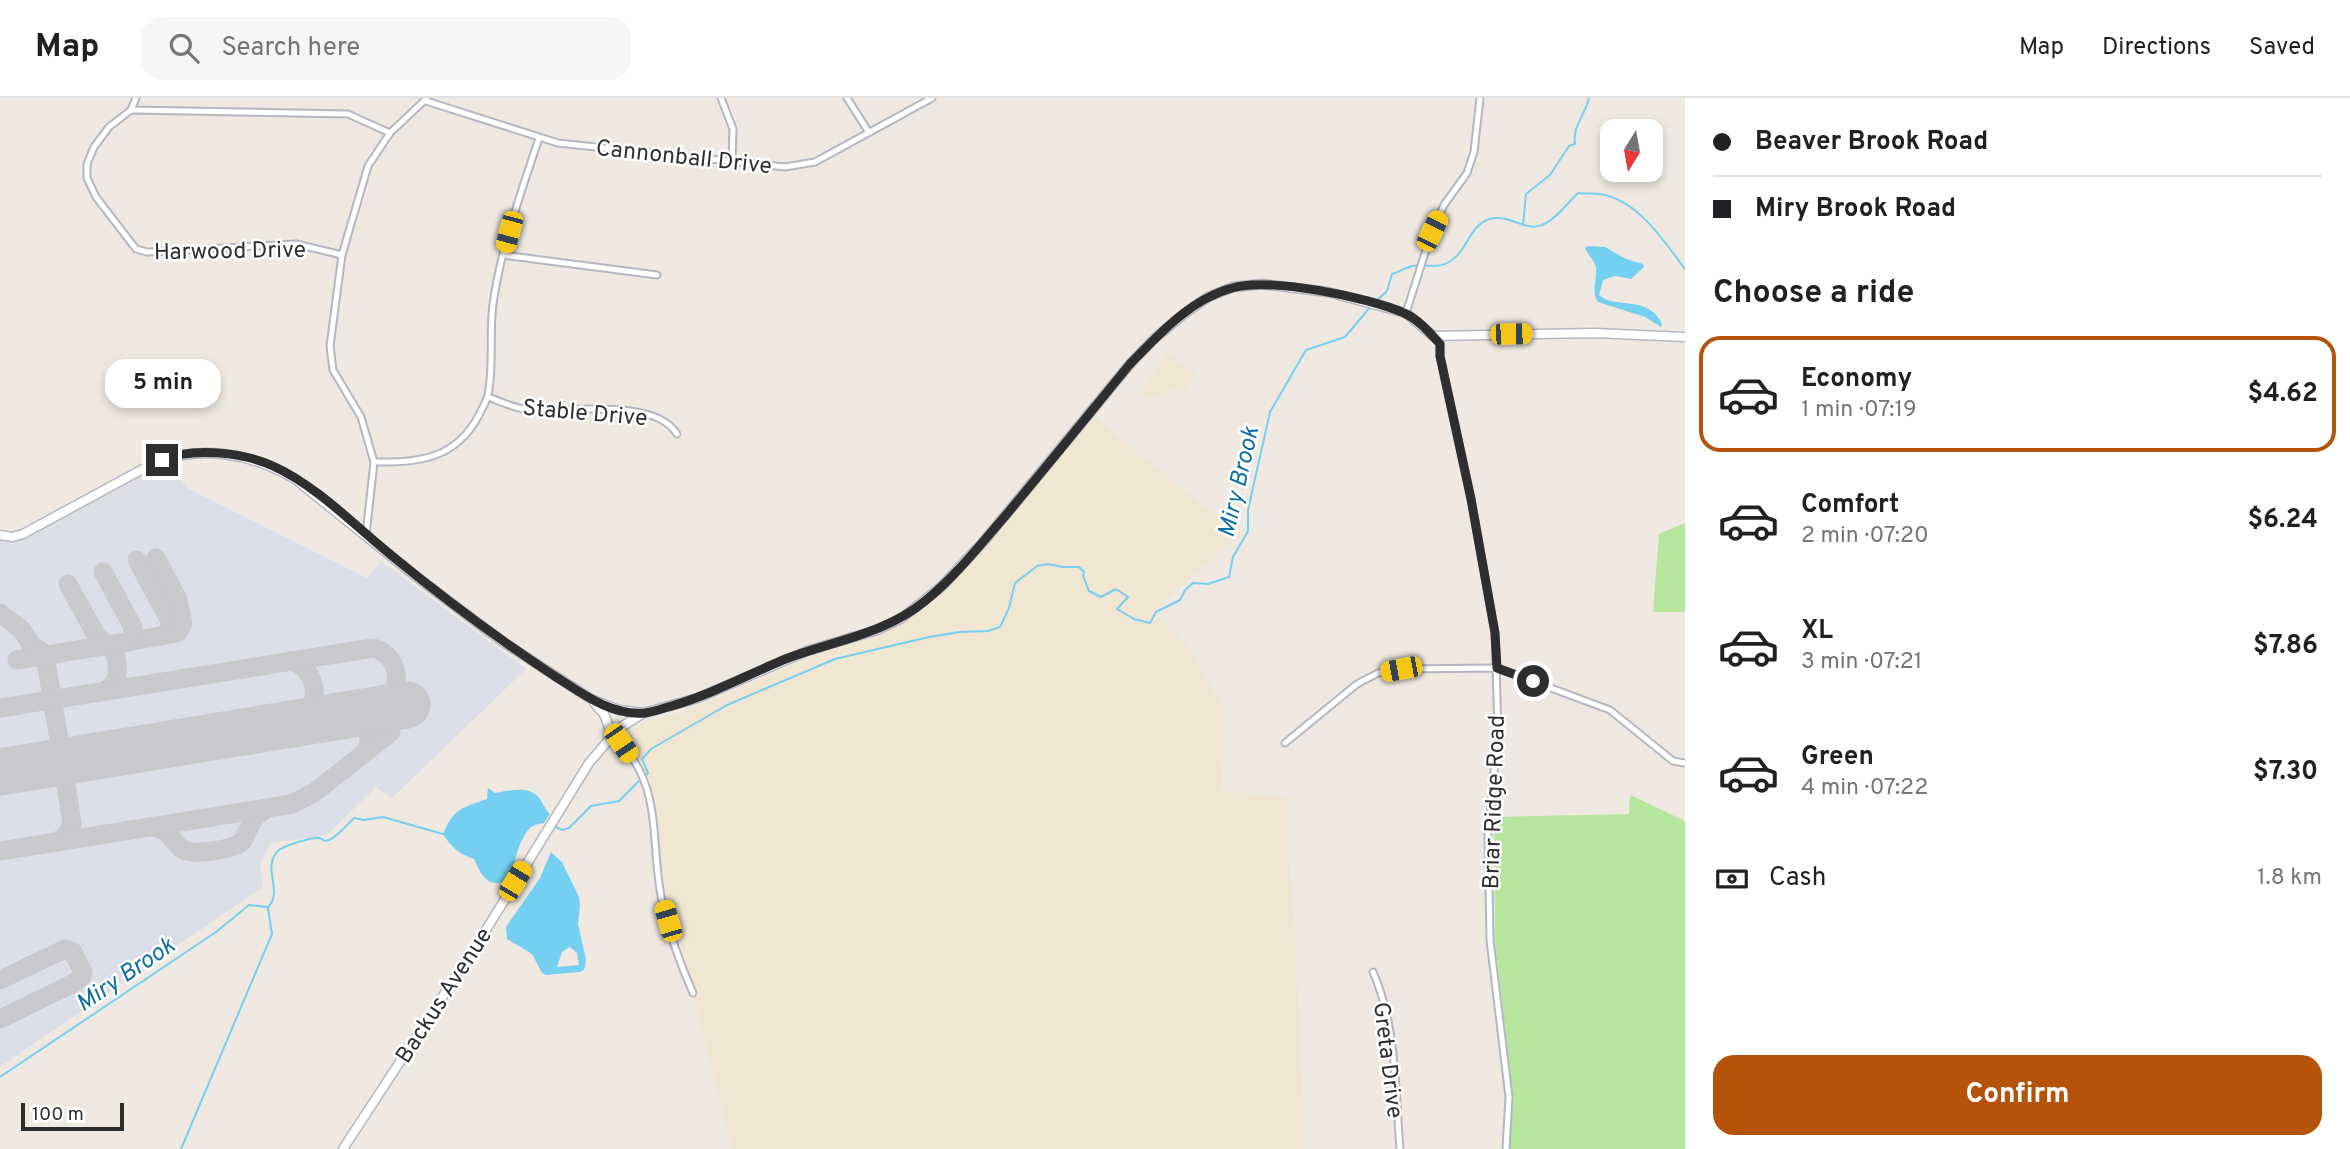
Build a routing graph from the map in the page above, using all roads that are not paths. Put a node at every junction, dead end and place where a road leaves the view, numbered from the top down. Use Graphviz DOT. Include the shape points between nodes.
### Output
graph roads {
  1 [pos="136,98"];
  2 [pos="721,98"];
  3 [pos="847,98"];
  4 [pos="932,98"];
  5 [pos="1480,98"];
  6 [pos="426,99"];
  7 [pos="131,110"];
  8 [pos="868,131"];
  9 [pos="390,133"];
  10 [pos="538,138"];
  11 [pos="732,162"];
  12 [pos="342,255"];
  13 [pos="503,255"];
  14 [pos="657,275"];
  15 [pos="1406,313"];
  16 [pos="1433,336"];
  17 [pos="1685,337"];
  18 [pos="488,397"];
  19 [pos="677,434"];
  20 [pos="374,461"];
  21 [pos="0,535"];
  22 [pos="366,536"];
  23 [pos="1497,668"];
  24 [pos="591,699"];
  25 [pos="645,713"];
  26 [pos="612,735"];
  27 [pos="1285,743"];
  28 [pos="1685,763"];
  29 [pos="1373,972"];
  30 [pos="693,993"];
  31 [pos="343,1149"];
  32 [pos="1400,1149"];
  33 [pos="1506,1149"];
  1 -- 7 [label="street, Harwood Drive"];
  2 -- 11 [label="street" via="733,129"];
  3 -- 8 [label="street"];
  4 -- 8 [label="street, Cannonball Drive"];
  5 -- 15 [label="street" via="1467,173 1444,205"];
  6 -- 9 [label="street"];
  6 -- 10 [label="street, Cannonball Drive"];
  7 -- 9 [label="street" via="348,114"];
  7 -- 12 [label="street, Harwood Drive" via="109,127 94,147 87,178 96,197 136,248 169,251 296,244"];
  8 -- 11 [label="street, Cannonball Drive" via="814,162 797,166"];
  9 -- 12 [label="street" via="368,166"];
  10 -- 11 [label="street, Cannonball Drive"];
  10 -- 13 [label="street"];
  12 -- 20 [label="street" via="330,346 332,370 361,417"];
  13 -- 14 [label="street"];
  13 -- 18 [label="street" via="493,305"];
  15 -- 16 [label="main road"];
  15 -- 25 [label="main road" via="1328,292 1262,284 1233,287 1208,297 1130,364 984,541 924,602 877,630 807,651 698,698"];
  16 -- 17 [label="main road" via="1595,333"];
  16 -- 23 [label="street, Briar Ridge Road" via="1440,344 1471,499"];
  18 -- 19 [label="street, Stable Drive" via="523,409 643,413 672,426"];
  18 -- 20 [label="street" via="463,439 451,449 406,463"];
  20 -- 22 [label="street"];
  21 -- 22 [label="main road" via="23,534 152,464 190,454 244,457 271,465"];
  22 -- 24 [label="main road" via="471,618"];
  23 -- 27 [label="street" via="1378,673 1357,684"];
  23 -- 28 [label="street" via="1611,710 1673,761"];
  23 -- 33 [label="street, Briar Ridge Road" via="1498,731 1488,848 1490,940 1509,1097"];
  24 -- 25 [label="main road" via="619,710"];
  24 -- 26 [label="main road" via="604,714"];
  25 -- 26 [label="main road, Backus Avenue"];
  26 -- 30 [label="street" via="645,782 652,803 663,902"];
  26 -- 31 [label="main road, Backus Avenue" via="550,823"];
  29 -- 32 [label="street, Greta Drive" via="1390,1027"];
}
